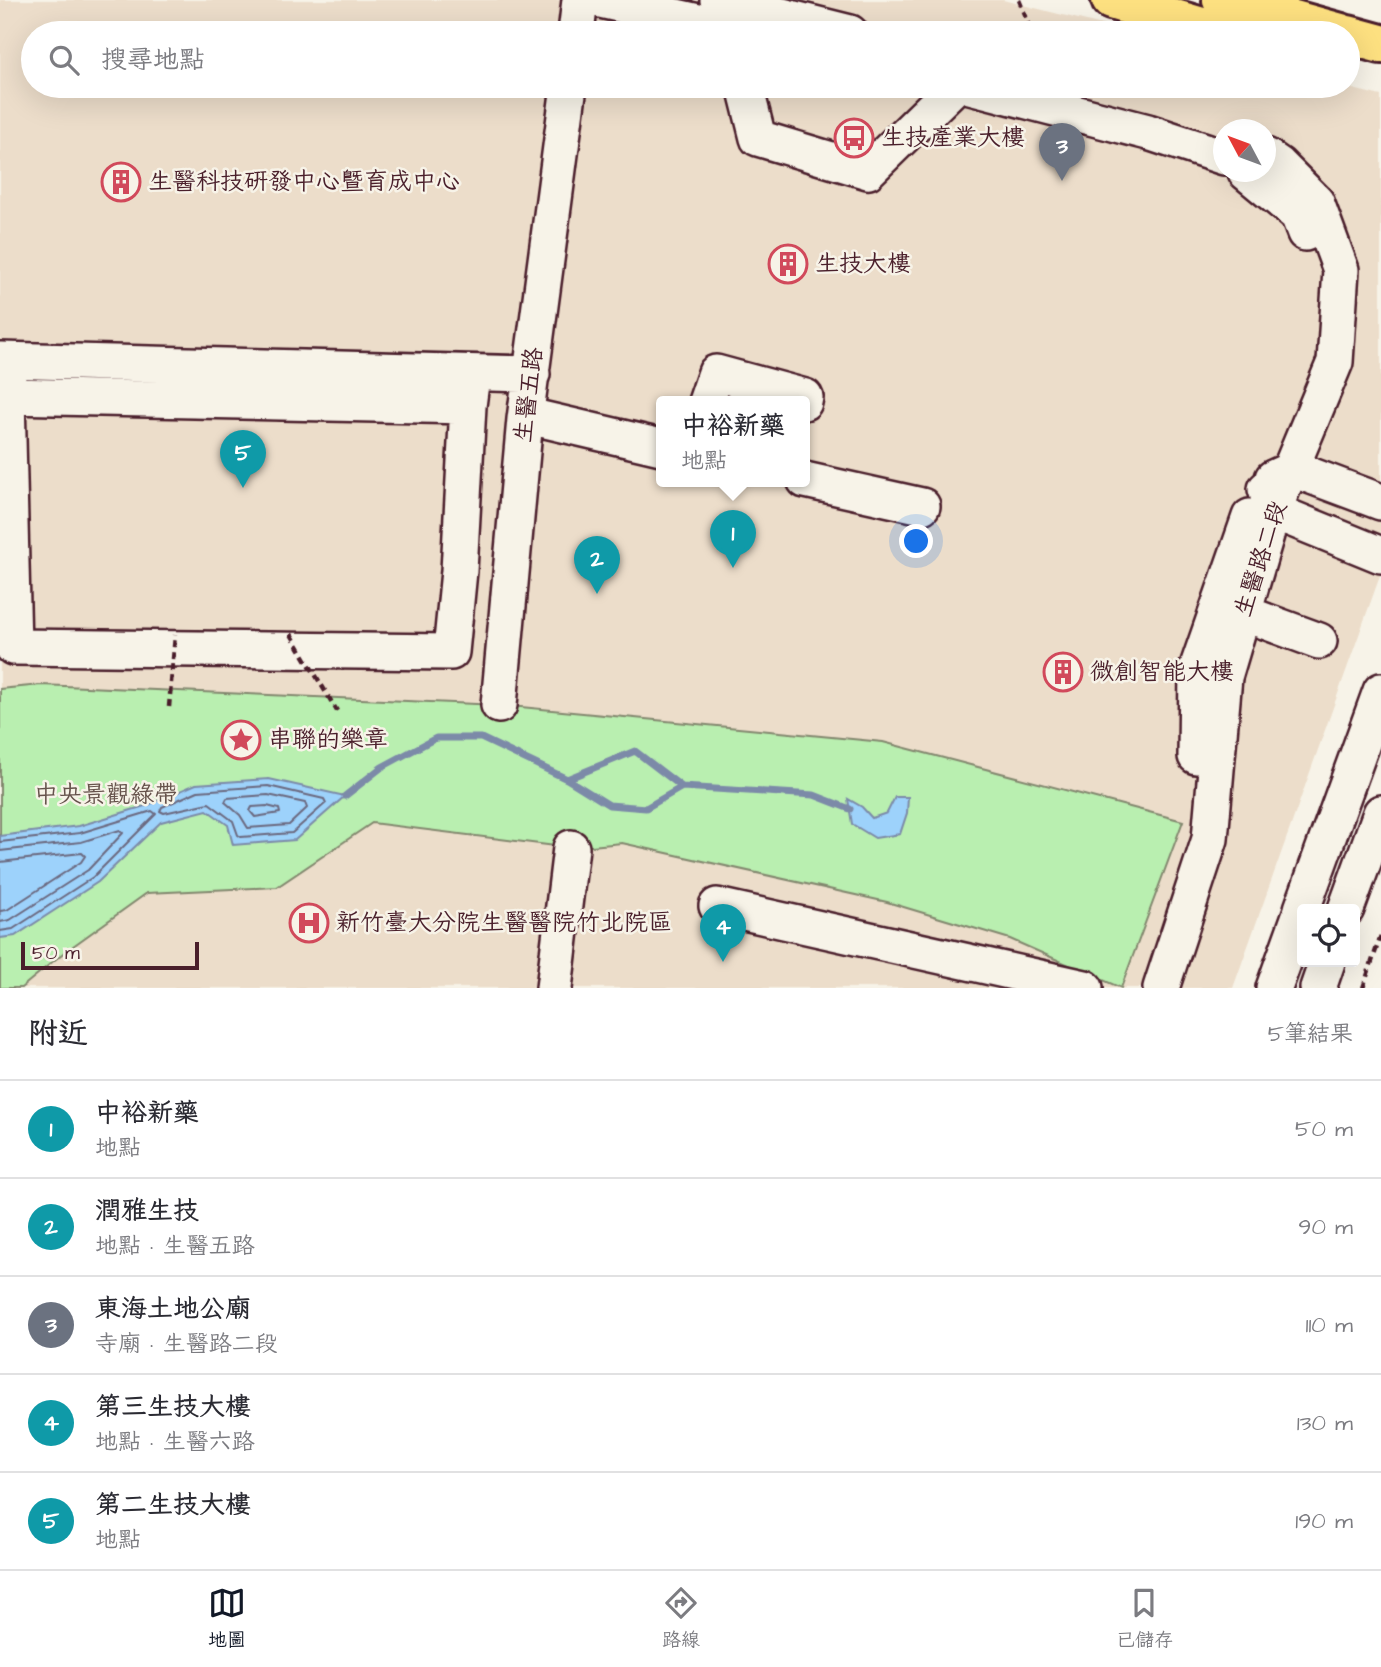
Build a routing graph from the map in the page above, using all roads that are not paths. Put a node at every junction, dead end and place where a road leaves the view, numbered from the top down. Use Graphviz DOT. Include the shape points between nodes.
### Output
graph roads {
  1 [pos="580,0"];
  2 [pos="600,0"];
  3 [pos="1111,0"];
  4 [pos="1222,0"];
  5 [pos="577,21"];
  6 [pos="716,21"];
  7 [pos="1182,21"];
  8 [pos="1298,21"];
  9 [pos="1360,38"];
  10 [pos="1381,44"];
  11 [pos="1360,66"];
  12 [pos="1381,71"];
  13 [pos="567,98"];
  14 [pos="748,98"];
  15 [pos="943,98"];
  16 [pos="1016,98"];
  17 [pos="1105,98"];
  18 [pos="1213,129"];
  19 [pos="1213,154"];
  20 [pos="1276,162"];
  21 [pos="1257,182"];
  22 [pos="4,360"];
  23 [pos="532,374"];
  24 [pos="470,389"];
  25 [pos="7,396"];
  26 [pos="708,396"];
  27 [pos="801,396"];
  28 [pos="525,419"];
  29 [pos="656,446"];
  30 [pos="810,481"];
  31 [pos="1276,487"];
  32 [pos="1381,502"];
  33 [pos="922,506"];
  34 [pos="1381,555"];
  35 [pos="1243,613"];
  36 [pos="1319,641"];
  37 [pos="1381,691"];
  38 [pos="499,705"];
  39 [pos="1381,813"];
  40 [pos="571,848"];
  41 [pos="1304,904"];
  42 [pos="1348,904"];
  43 [pos="717,906"];
  44 [pos="1297,924"];
  45 [pos="1325,967"];
  46 [pos="554,988"];
  47 [pos="1085,988"];
  48 [pos="1143,988"];
  49 [pos="1161,988"];
  50 [pos="1274,988"];
  51 [pos="1318,988"];
  1 -- 5 [label="street"];
  2 -- 6 [label="street"];
  3 -- 7 [label="main road"];
  4 -- 8 [label="main road"];
  9 -- 10 [label="main road"];
  11 -- 12 [label="main road"];
  13 -- 23 [label="street, 生醫五路"];
  14 -- 15 [label="street" via="758,138 869,170"];
  16 -- 19 [label="street"];
  17 -- 18 [label="street"];
  20 -- 31 [label="street, 生醫路二段" via="1316,202 1341,270 1335,362"];
  21 -- 31 [label="street, 生醫路二段" via="1298,215 1322,274 1318,348"];
  22 -- 24 [label="street"];
  22 -- 25 [label="street"];
  23 -- 24 [label="street"];
  23 -- 28 [label="street, 生醫五路"];
  24 -- 25 [label="street"];
  24 -- 25 [label="street" via="451,652 13,647"];
  26 -- 27 [label="street" via="716,373"];
  28 -- 29 [label="street"];
  28 -- 38 [label="street, 生醫五路"];
  30 -- 33 [label="street"];
  31 -- 32 [label="street"];
  31 -- 34 [label="street"];
  31 -- 35 [label="street, 生醫路二段"];
  31 -- 48 [label="street, 生醫路二段" via="1233,561 1197,669 1196,820"];
  35 -- 36 [label="street"];
  35 -- 49 [label="street, 生醫路二段" via="1224,677 1210,839"];
  37 -- 41 [label="street"];
  39 -- 42 [label="street"];
  40 -- 46 [label="street"];
  43 -- 47 [label="street"];
  44 -- 50 [label="street"];
  45 -- 51 [label="street"];
}
